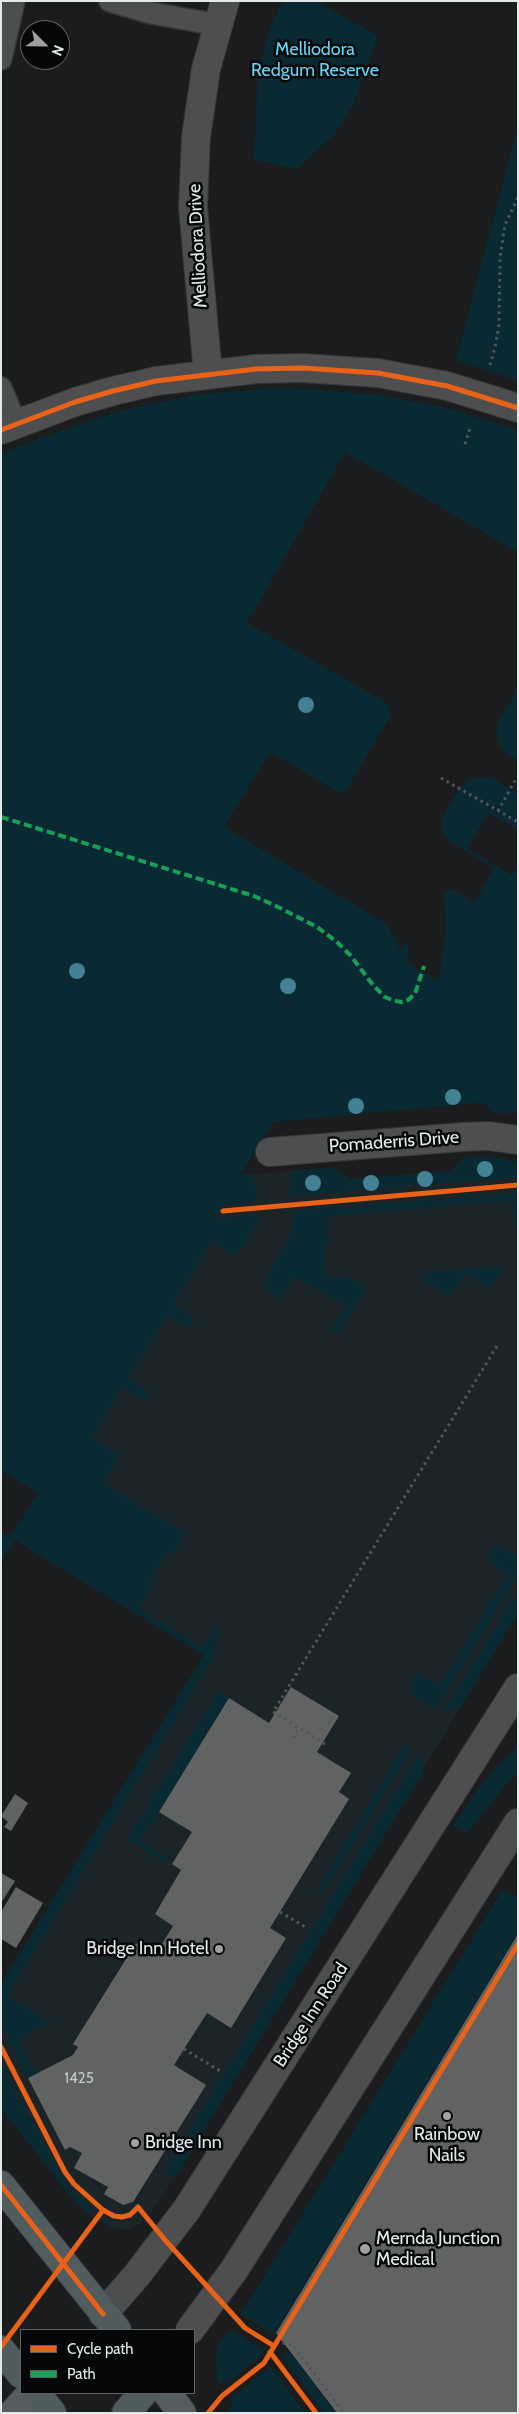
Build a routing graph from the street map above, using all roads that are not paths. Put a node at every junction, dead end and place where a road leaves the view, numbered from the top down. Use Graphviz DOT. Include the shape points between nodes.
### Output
graph roads {
  1 [pos="14,1"];
  2 [pos="110,1"];
  3 [pos="222,13"];
  4 [pos="1,59"];
  5 [pos="208,374"];
  6 [pos="1,388"];
  7 [pos="518,408"];
  8 [pos="9,427"];
  9 [pos="518,1140"];
  10 [pos="270,1152"];
  11 [pos="518,1688"];
  12 [pos="518,1823"];
  13 [pos="1,2185"];
  14 [pos="103,2325"];
  15 [pos="191,2329"];
  16 [pos="1,2350"];
  17 [pos="20,2373"];
  18 [pos="30,2394"];
  19 [pos="37,2394"];
  20 [pos="142,2394"];
  21 [pos="168,2394"];
  22 [pos="13,2413"];
  23 [pos="52,2413"];
  24 [pos="126,2413"];
  25 [pos="182,2413"];
  1 -- 4 [label="lane"];
  2 -- 3 [label="lane" via="151,13"];
  3 -- 5 [label="main road, Melliodora Drive" via="206,68 196,137 193,207"];
  5 -- 7 [label="main road" via="256,369 339,370 410,378"];
  5 -- 8 [label="main road" via="113,391"];
  6 -- 8 [label="lane"];
  9 -- 10 [label="main road, Pomaderris Drive" via="463,1137"];
  11 -- 14 [label="main road, Bridge Inn Road" via="187,2209"];
  12 -- 15 [label="main road" via="234,2270"];
  13 -- 14 [label="highway"];
  16 -- 17 [label="highway"];
  18 -- 22 [label="main road"];
  19 -- 23 [label="highway"];
  20 -- 24 [label="highway"];
  21 -- 25 [label="main road"];
}
